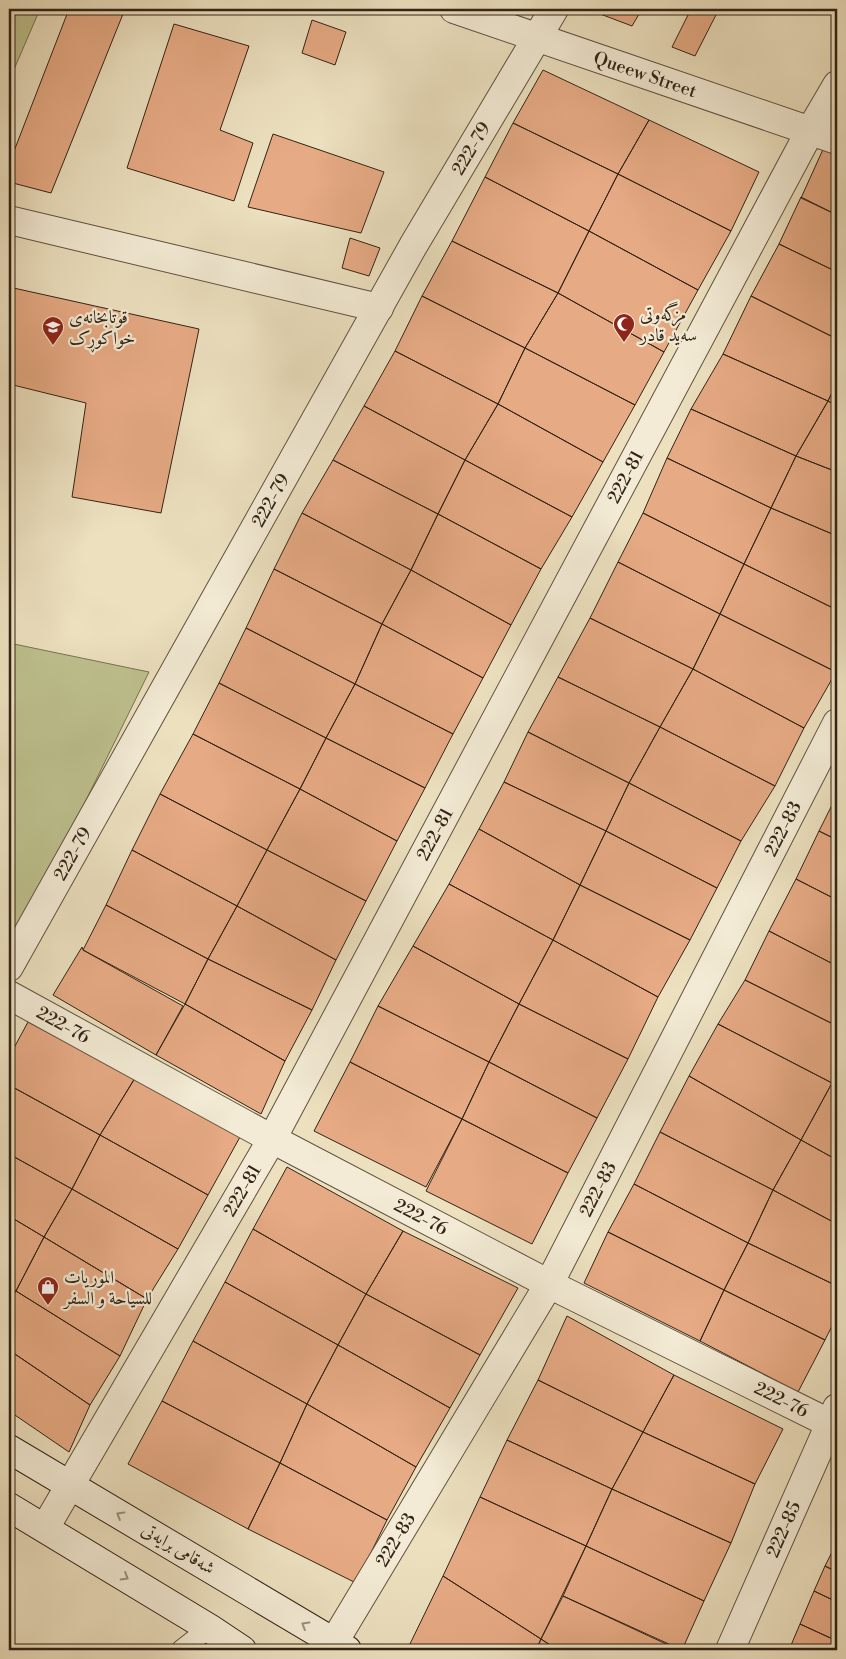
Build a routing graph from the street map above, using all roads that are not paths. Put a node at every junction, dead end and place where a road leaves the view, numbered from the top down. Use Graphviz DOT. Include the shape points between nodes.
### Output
graph roads {
  1 [pos="454,9"];
  2 [pos="554,9"];
  3 [pos="538,37"];
  4 [pos="837,85"];
  5 [pos="810,131"];
  6 [pos="837,140"];
  7 [pos="9,220"];
  8 [pos="379,308"];
  9 [pos="837,723"];
  10 [pos="9,967"];
  11 [pos="9,995"];
  12 [pos="272,1139"];
  13 [pos="549,1284"];
  14 [pos="835,1420"];
  15 [pos="9,1449"];
  16 [pos="70,1485"];
  17 [pos="9,1507"];
  18 [pos="45,1528"];
  19 [pos="209,1628"];
  20 [pos="336,1648"];
  21 [pos="182,1650"];
  22 [pos="242,1650"];
  23 [pos="730,1650"];
  1 -- 3 [label="street, Queew Street"];
  2 -- 3 [label="street, 222-79"];
  3 -- 5 [label="street, Queew Street"];
  3 -- 8 [label="street, 222-79"];
  4 -- 5 [label="street, 222-81"];
  5 -- 6 [label="street, Queew Street"];
  5 -- 12 [label="street, 222-81"];
  7 -- 8 [label="street"];
  8 -- 10 [label="street, 222-79"];
  9 -- 13 [label="street, 222-83"];
  11 -- 12 [label="street, 222-76"];
  12 -- 13 [label="street, 222-76"];
  12 -- 16 [label="street, 222-81"];
  13 -- 14 [label="street, 222-76"];
  13 -- 20 [label="street, 222-83"];
  14 -- 23 [label="street, 222-85"];
  15 -- 16 [label="street, شەقامی برایەتی"];
  16 -- 18 [label="street, 222-81"];
  20 -- 16 [label="street, شەقامی برایەتی, one-way"];
  17 -- 18 [label="street"];
  18 -- 19 [label="street, one-way"];
  19 -- 21 [label="lane"];
  19 -- 22 [label="street"];
}
